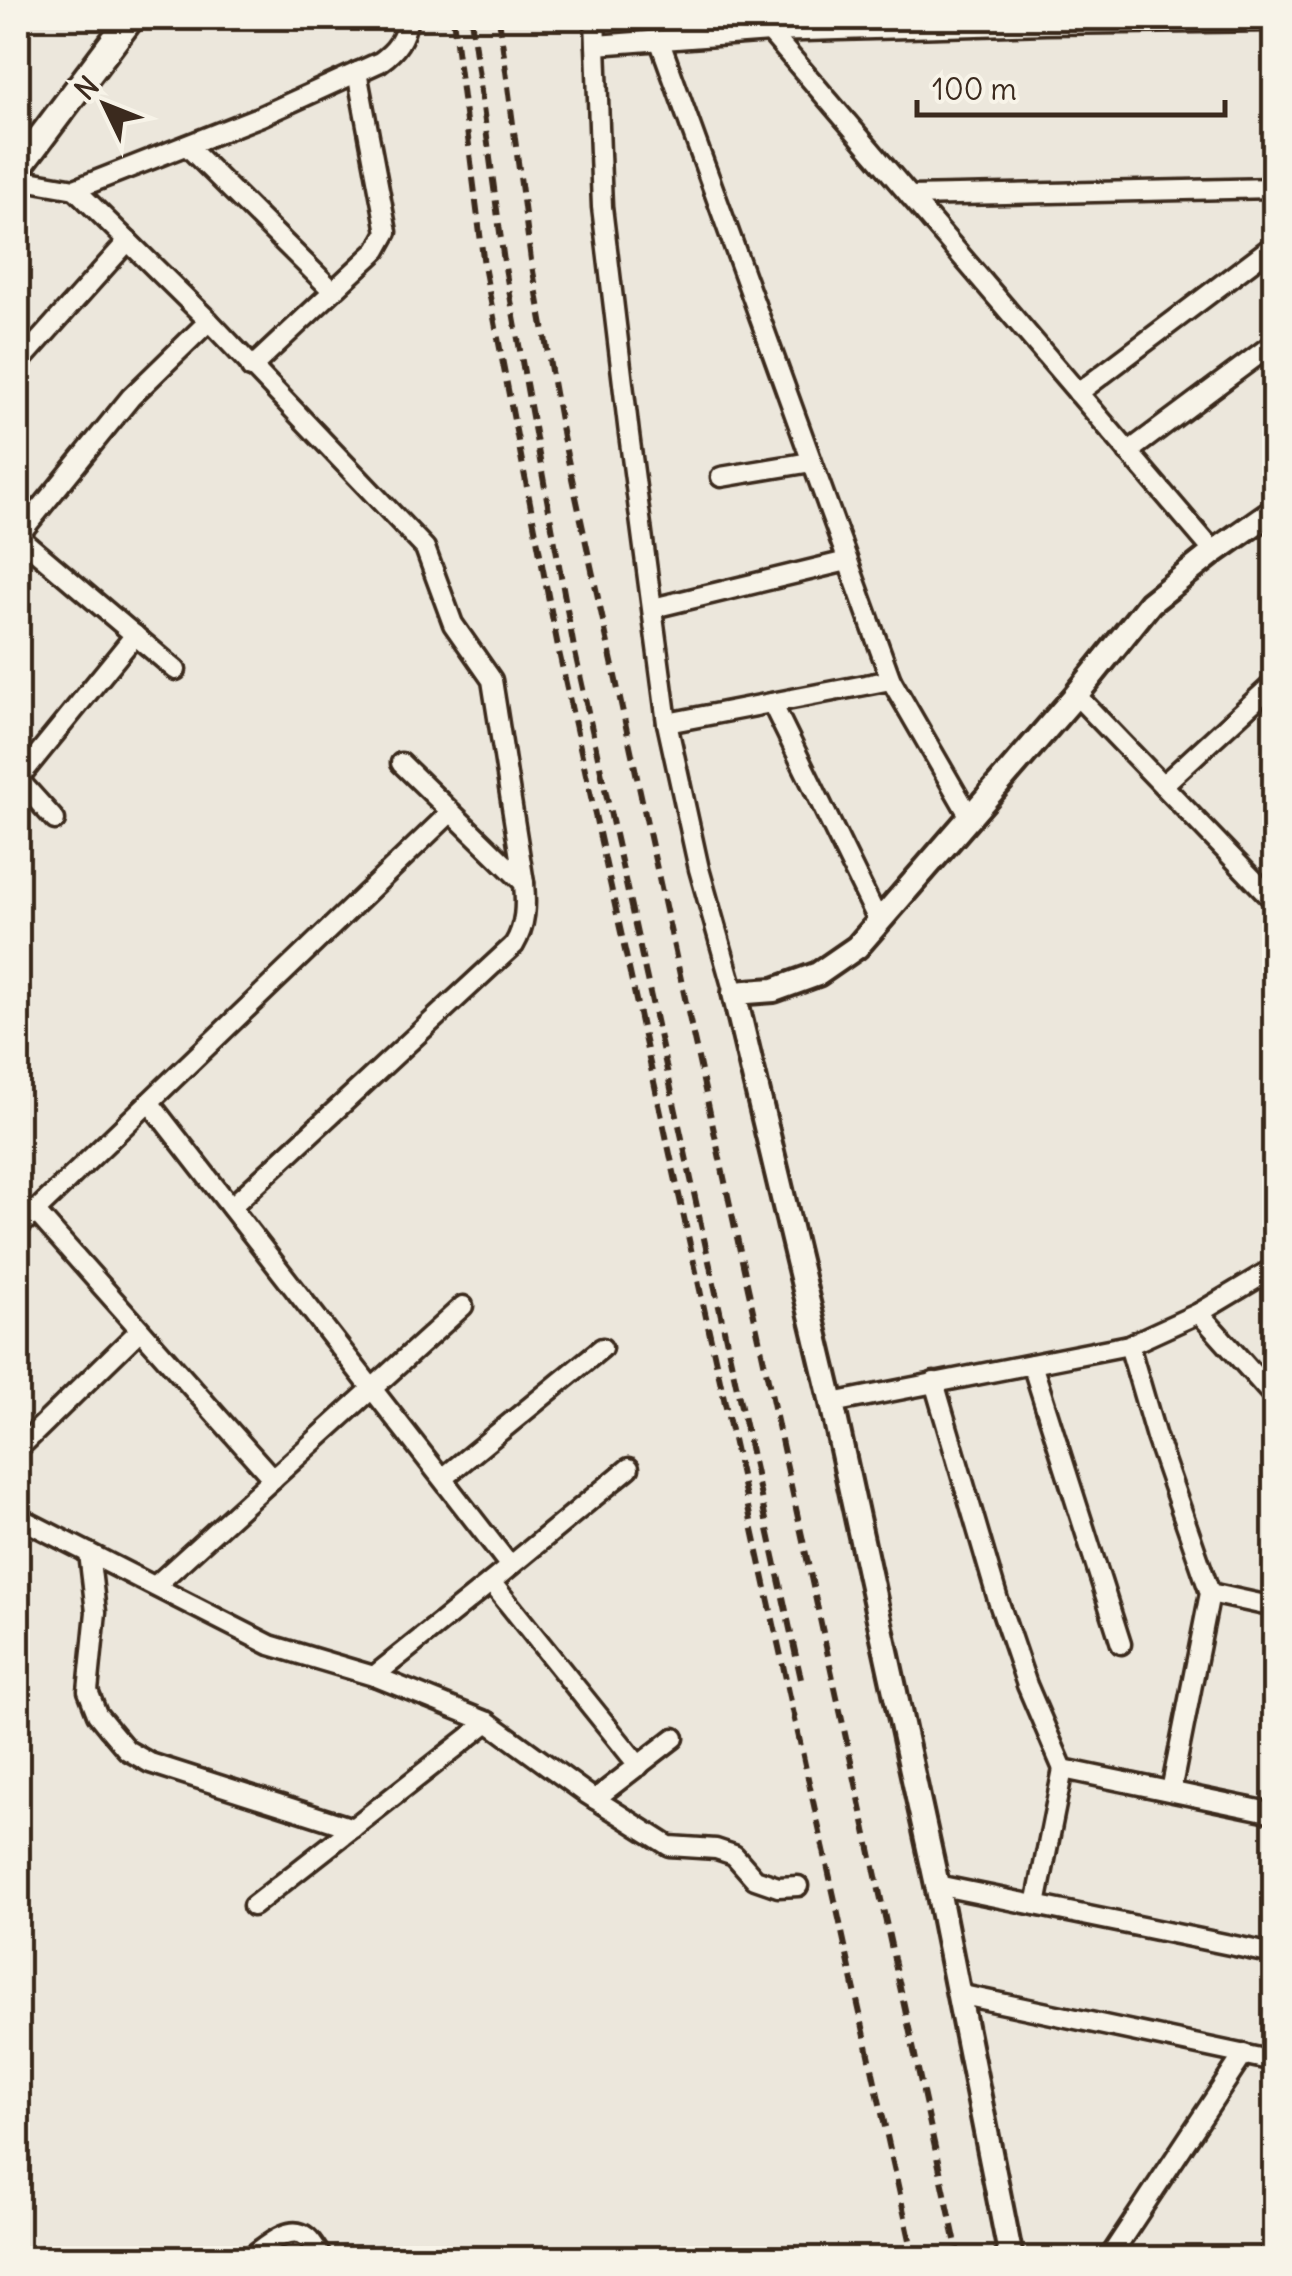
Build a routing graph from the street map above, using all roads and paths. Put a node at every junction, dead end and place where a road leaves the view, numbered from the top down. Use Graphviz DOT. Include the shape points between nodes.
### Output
graph roads {
  1 [pos="131,18"];
  2 [pos="408,18"];
  3 [pos="595,18"];
  4 [pos="1274,21"];
  5 [pos="769,25"];
  6 [pos="660,42"];
  7 [pos="596,45"];
  8 [pos="357,72"];
  9 [pos="187,146"];
  10 [pos="21,154"];
  11 [pos="18,178"];
  12 [pos="1274,188"];
  13 [pos="76,190"];
  14 [pos="910,196"];
  15 [pos="128,241"];
  16 [pos="1274,245"];
  17 [pos="334,291"];
  18 [pos="209,321"];
  19 [pos="1274,343"];
  20 [pos="18,364"];
  21 [pos="251,368"];
  22 [pos="1078,393"];
  23 [pos="1128,452"];
  24 [pos="812,462"];
  25 [pos="721,477"];
  26 [pos="1274,510"];
  27 [pos="1214,552"];
  28 [pos="848,561"];
  29 [pos="654,608"];
  30 [pos="135,635"];
  31 [pos="176,670"];
  32 [pos="890,680"];
  33 [pos="1274,684"];
  34 [pos="1076,695"];
  35 [pos="772,703"];
  36 [pos="667,723"];
  37 [pos="401,762"];
  38 [pos="18,779"];
  39 [pos="1163,786"];
  40 [pos="451,812"];
  41 [pos="970,817"];
  42 [pos="55,820"];
  43 [pos="524,883"];
  44 [pos="1274,901"];
  45 [pos="879,922"];
  46 [pos="734,993"];
  47 [pos="149,1102"];
  48 [pos="231,1207"];
  49 [pos="35,1211"];
  50 [pos="18,1228"];
  51 [pos="1274,1268"];
  52 [pos="463,1306"];
  53 [pos="1199,1313"];
  54 [pos="140,1330"];
  55 [pos="1130,1346"];
  56 [pos="602,1348"];
  57 [pos="1032,1364"];
  58 [pos="934,1382"];
  59 [pos="371,1389"];
  60 [pos="1274,1397"];
  61 [pos="832,1403"];
  62 [pos="18,1449"];
  63 [pos="629,1468"];
  64 [pos="443,1478"];
  65 [pos="273,1479"];
  66 [pos="18,1517"];
  67 [pos="89,1553"];
  68 [pos="510,1566"];
  69 [pos="491,1582"];
  70 [pos="155,1586"];
  71 [pos="1210,1593"];
  72 [pos="1274,1606"];
  73 [pos="1120,1644"];
  74 [pos="374,1676"];
  75 [pos="488,1722"];
  76 [pos="674,1738"];
  77 [pos="639,1766"];
  78 [pos="1063,1769"];
  79 [pos="1171,1792"];
  80 [pos="596,1800"];
  81 [pos="1274,1814"];
  82 [pos="353,1828"];
  83 [pos="936,1884"];
  84 [pos="798,1886"];
  85 [pos="253,1906"];
  86 [pos="1036,1906"];
  87 [pos="1274,1954"];
  88 [pos="958,1994"];
  89 [pos="1244,2054"];
  90 [pos="1274,2061"];
  91 [pos="1274,2248"];
  92 [pos="248,2258"];
  93 [pos="322,2258"];
  94 [pos="1011,2258"];
  95 [pos="1110,2258"];
  96 [pos="1267,2258"];
  1 -- 10 [label="main road"];
  2 -- 8 [label="street" via="394,52"];
  3 -- 7 [label="street"];
  4 -- 5 [label="street"];
  5 -- 6 [label="street"];
  5 -- 14 [label="street"];
  6 -- 7 [label="street"];
  6 -- 24 [label="street"];
  7 -- 29 [label="street" via="602,207"];
  8 -- 9 [label="street"];
  8 -- 17 [label="street" via="387,232"];
  9 -- 13 [label="street"];
  9 -- 17 [label="street"];
  11 -- 13 [label="street"];
  12 -- 14 [label="street"];
  13 -- 15 [label="street"];
  14 -- 22 [label="street"];
  15 -- 18 [label="street"];
  15 -- 20 [label="street"];
  16 -- 22 [label="street"];
  17 -- 21 [label="street"];
  18 -- 21 [label="street"];
  18 -- 30 [label="street" via="131,397 18,536"];
  19 -- 23 [label="street"];
  21 -- 43 [label="street" via="425,548 452,624 492,680"];
  22 -- 23 [label="street"];
  23 -- 27 [label="street"];
  24 -- 25 [label="street"];
  24 -- 28 [label="street"];
  26 -- 27 [label="street"];
  27 -- 34 [label="street" via="1150,603"];
  28 -- 29 [label="street"];
  28 -- 32 [label="street"];
  29 -- 36 [label="street"];
  30 -- 31 [label="street"];
  30 -- 38 [label="street"];
  32 -- 35 [label="street"];
  32 -- 41 [label="street"];
  33 -- 39 [label="street"];
  34 -- 39 [label="street"];
  34 -- 41 [label="street"];
  35 -- 36 [label="street"];
  35 -- 45 [label="street"];
  36 -- 46 [label="street"];
  37 -- 40 [label="street"];
  38 -- 42 [label="street"];
  39 -- 44 [label="street"];
  40 -- 43 [label="street"];
  40 -- 47 [label="street"];
  41 -- 45 [label="street"];
  43 -- 48 [label="street" via="524,920 514,944"];
  45 -- 46 [label="street" via="818,974 774,990"];
  46 -- 61 [label="street"];
  47 -- 48 [label="street"];
  47 -- 49 [label="street"];
  48 -- 59 [label="street"];
  49 -- 50 [label="street"];
  49 -- 54 [label="street"];
  51 -- 53 [label="street"];
  52 -- 59 [label="street"];
  53 -- 55 [label="street"];
  53 -- 60 [label="street"];
  54 -- 62 [label="street"];
  54 -- 65 [label="street"];
  55 -- 57 [label="street"];
  55 -- 71 [label="street"];
  56 -- 64 [label="street"];
  57 -- 58 [label="street"];
  57 -- 73 [label="street"];
  58 -- 61 [label="street"];
  58 -- 78 [label="street" via="998,1600"];
  59 -- 64 [label="street"];
  59 -- 65 [label="street"];
  61 -- 83 [label="street"];
  63 -- 68 [label="street"];
  64 -- 68 [label="street"];
  65 -- 70 [label="street"];
  66 -- 67 [label="street"];
  67 -- 70 [label="street"];
  67 -- 82 [label="street" via="96,1612 88,1691 97,1714 127,1750"];
  68 -- 69 [label="street"];
  69 -- 74 [label="street"];
  69 -- 77 [label="street"];
  70 -- 74 [label="street" via="270,1645"];
  71 -- 72 [label="street"];
  71 -- 79 [label="street"];
  74 -- 75 [label="street"];
  75 -- 80 [label="street"];
  75 -- 82 [label="street"];
  76 -- 77 [label="street"];
  77 -- 80 [label="street"];
  78 -- 79 [label="street"];
  78 -- 86 [label="street"];
  79 -- 81 [label="street"];
  80 -- 84 [label="street" via="669,1846 716,1849 734,1855 755,1879"];
  82 -- 85 [label="street"];
  83 -- 86 [label="street"];
  83 -- 88 [label="street"];
  86 -- 87 [label="street"];
  88 -- 89 [label="street"];
  88 -- 94 [label="street"];
  89 -- 90 [label="street"];
  89 -- 95 [label="street"];
  91 -- 96 [label="street"];
  92 -- 93 [label="street" via="294,2232 307,2237"];
}
